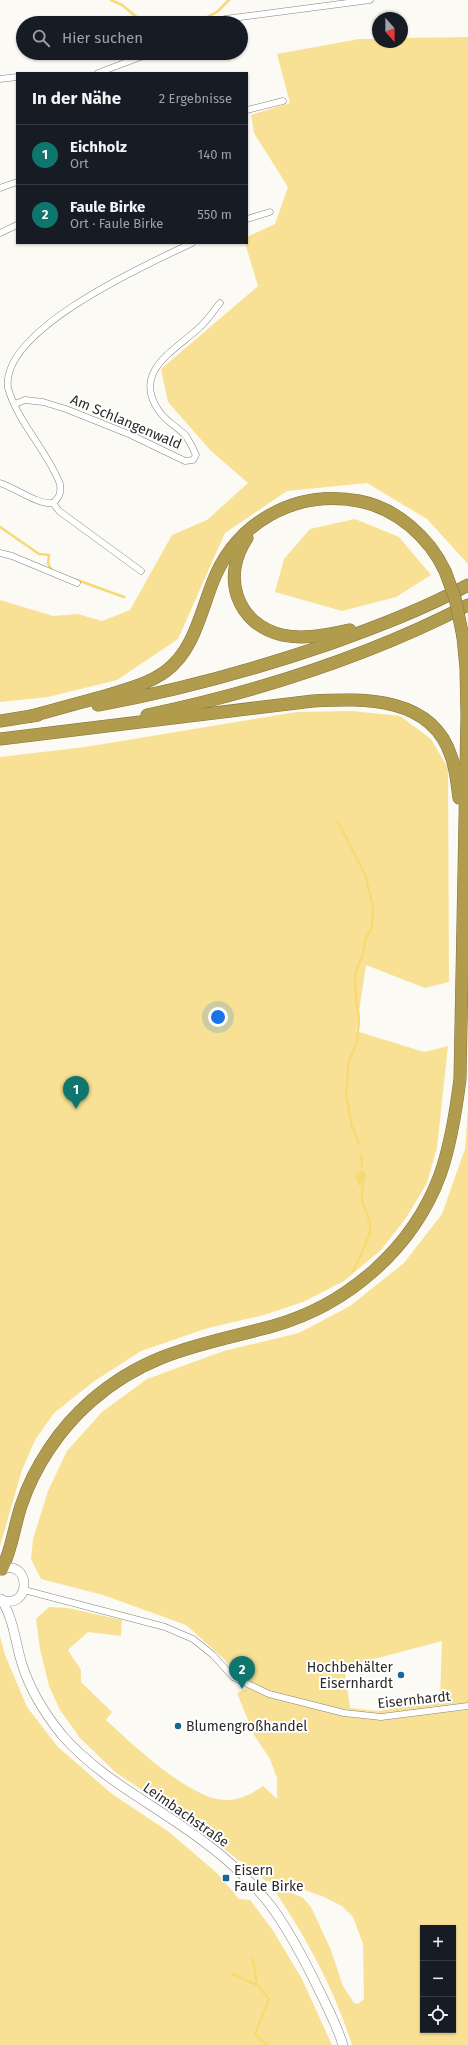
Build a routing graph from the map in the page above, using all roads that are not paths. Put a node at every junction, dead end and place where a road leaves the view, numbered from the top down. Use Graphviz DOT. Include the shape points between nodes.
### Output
graph roads {
  1 [pos="370,0"];
  2 [pos="248,16"];
  3 [pos="132,60"];
  4 [pos="101,72"];
  5 [pos="16,77"];
  6 [pos="0,79"];
  7 [pos="283,101"];
  8 [pos="248,110"];
  9 [pos="16,182"];
  10 [pos="0,188"];
  11 [pos="270,212"];
  12 [pos="248,219"];
  13 [pos="16,225"];
  14 [pos="0,233"];
  15 [pos="190,244"];
  16 [pos="220,303"];
  17 [pos="15,404"];
  18 [pos="0,483"];
  19 [pos="53,503"];
  20 [pos="255,525"];
  21 [pos="0,553"];
  22 [pos="141,571"];
  23 [pos="77,583"];
  24 [pos="468,585"];
  25 [pos="468,605"];
  26 [pos="379,626"];
  27 [pos="31,716"];
  28 [pos="0,721"];
  29 [pos="77,729"];
  30 [pos="0,739"];
  31 [pos="468,813"];
  32 [pos="465,830"];
  33 [pos="5,1569"];
  34 [pos="24,1590"];
  35 [pos="0,1599"];
  36 [pos="16,1599"];
  37 [pos="11,1617"];
  38 [pos="468,1706"];
  39 [pos="343,2045"];
  1 -- 2 [label="street"];
  3 -- 4 [label="street"];
  5 -- 6 [label="street"];
  7 -- 8 [label="street"];
  9 -- 10 [label="street"];
  11 -- 12 [label="street"];
  13 -- 14 [label="street"];
  15 -- 17 [label="street" via="71,304 29,338 9,366 6,378"];
  16 -- 17 [label="street, Am Schlangenwald" via="202,326 160,362 150,382 153,401 160,413 185,436 196,455 193,460 185,461 131,435 66,409 25,400"];
  17 -- 19 [label="street" via="60,484 61,492"];
  18 -- 19 [label="street" via="44,503"];
  19 -- 22 [label="street" via="59,511"];
  20 -- 26 [label="highway" via="242,546 233,573 238,599 256,622 274,632 297,637"];
  20 -- 27 [label="highway" via="240,537 228,552 212,583 195,632 178,660 166,671 137,687"];
  20 -- 32 [label="highway, bridge" via="283,508 314,499 362,502 392,513 417,531 435,553 455,598 463,637 467,690"];
  21 -- 23 [label="street"];
  24 -- 26 [label="highway"];
  25 -- 29 [label="highway" via="388,642 293,676 161,712"];
  26 -- 27 [label="highway" via="221,678 156,694"];
  27 -- 28 [label="highway"];
  29 -- 30 [label="highway"];
  29 -- 32 [label="highway" via="314,701 364,700 399,706 425,719 439,732 446,744 454,767"];
  31 -- 32 [label="highway"];
  32 -- 33 [label="highway" via="461,1054 457,1103 440,1175 419,1217 392,1254 338,1298 296,1318 162,1356 106,1388 74,1418 45,1456 22,1506"];
  33 -- 34 [label="main road" via="20,1573 24,1579"];
  34 -- 36 [label="main road, Leimbachstraße"];
  34 -- 38 [label="street, Eisernhardt" via="165,1627 193,1639 213,1655 233,1677 269,1694 299,1702 344,1713 381,1717"];
  35 -- 36 [label="main road, Leimbachstraße"];
  35 -- 37 [label="main road, Leimbachstraße"];
  36 -- 37 [label="main road, Leimbachstraße"];
  37 -- 39 [label="main road, Leimbachstraße" via="22,1666 43,1709 62,1735 111,1780 179,1824 231,1864 270,1906 309,1971"];
}
